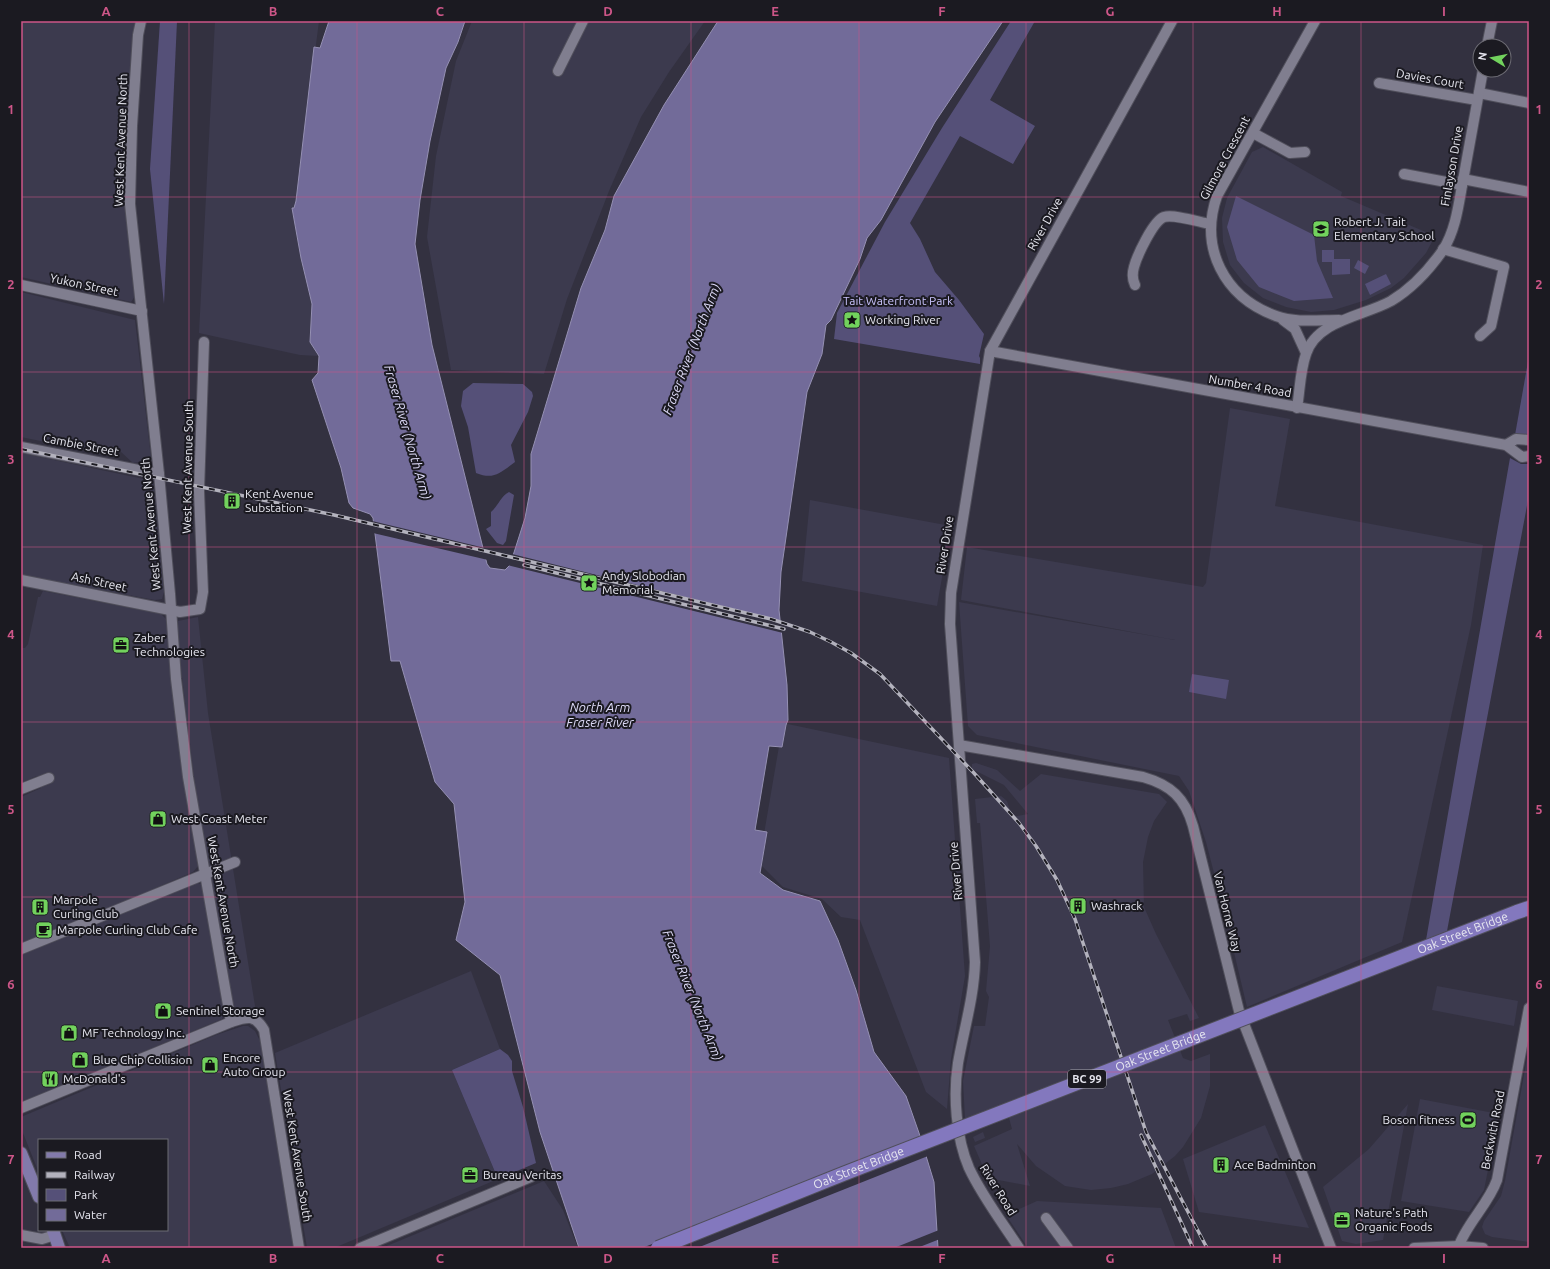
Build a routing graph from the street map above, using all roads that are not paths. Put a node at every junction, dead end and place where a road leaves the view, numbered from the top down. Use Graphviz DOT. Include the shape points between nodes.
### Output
graph roads {
  1 [pos="141,21"];
  2 [pos="583,21"];
  3 [pos="1172,21"];
  4 [pos="1315,21"];
  5 [pos="1492,21"];
  6 [pos="1489,38"];
  7 [pos="558,71"];
  8 [pos="1482,78"];
  9 [pos="1379,83"];
  10 [pos="1478,97"];
  11 [pos="1529,103"];
  12 [pos="1253,133"];
  13 [pos="1305,152"];
  14 [pos="1404,174"];
  15 [pos="1462,182"];
  16 [pos="1529,192"];
  17 [pos="1210,224"];
  18 [pos="1443,249"];
  19 [pos="21,285"];
  20 [pos="1135,285"];
  21 [pos="142,310"];
  22 [pos="1276,316"];
  23 [pos="1339,320"];
  24 [pos="1480,336"];
  25 [pos="204,342"];
  26 [pos="990,351"];
  27 [pos="1306,353"];
  28 [pos="1297,408"];
  29 [pos="1529,440"];
  30 [pos="1506,445"];
  31 [pos="21,447"];
  32 [pos="1529,456"];
  33 [pos="159,474"];
  34 [pos="21,580"];
  35 [pos="171,611"];
  36 [pos="959,745"];
  37 [pos="49,778"];
  38 [pos="21,789"];
  39 [pos="235,862"];
  40 [pos="205,873"];
  41 [pos="1529,908"];
  42 [pos="1529,917"];
  43 [pos="21,949"];
  44 [pos="1529,1008"];
  45 [pos="231,1022"];
  46 [pos="21,1108"];
  47 [pos="958,1119"];
  48 [pos="21,1153"];
  49 [pos="531,1177"];
  50 [pos="38,1195"];
  51 [pos="1046,1218"];
  52 [pos="54,1233"];
  53 [pos="21,1234"];
  54 [pos="1458,1247"];
  55 [pos="59,1248"];
  56 [pos="299,1248"];
  57 [pos="360,1248"];
  58 [pos="658,1248"];
  59 [pos="678,1248"];
  60 [pos="1019,1248"];
  61 [pos="1068,1248"];
  62 [pos="1331,1248"];
  63 [pos="1414,1248"];
  64 [pos="1483,1248"];
  1 -- 21 [label="street, West Kent Avenue North" via="130,194"];
  2 -- 7 [label="street"];
  3 -- 26 [label="street, River Drive"];
  4 -- 12 [label="street, Gilmore Crescent"];
  5 -- 6 [label="street"];
  8 -- 10 [label="street, Finlayson Drive"];
  9 -- 10 [label="street, Davies Court"];
  10 -- 11 [label="street, Davies Court"];
  10 -- 15 [label="street, Finlayson Drive"];
  12 -- 13 [label="street" via="1290,153"];
  12 -- 17 [label="street, Gilmore Crescent" via="1217,196"];
  14 -- 15 [label="street"];
  15 -- 16 [label="street"];
  15 -- 18 [label="street, Finlayson Drive" via="1458,210"];
  17 -- 20 [label="street" via="1171,216 1163,217 1152,229 1134,267 1132,278"];
  17 -- 22 [label="street, Gilmore Crescent" via="1213,249 1225,277 1234,290 1249,303"];
  18 -- 23 [label="street, Finlayson Drive" via="1432,265 1404,292 1377,308"];
  18 -- 24 [label="street" via="1504,267 1491,326"];
  19 -- 21 [label="street, Yukon Street"];
  21 -- 33 [label="street, West Kent Avenue North"];
  22 -- 23 [label="street, Gilmore Crescent" via="1293,320"];
  22 -- 27 [label="street, Gilmore Crescent" via="1295,329"];
  23 -- 27 [label="street, Finlayson Drive" via="1324,330"];
  25 -- 35 [label="street, West Kent Avenue South" via="199,492 202,604 200,609 195,611"];
  26 -- 28 [label="street, Number 4 Road"];
  26 -- 36 [label="street, River Drive" via="950,608"];
  27 -- 28 [label="street, Finlayson Drive"];
  28 -- 30 [label="street, Number 4 Road"];
  29 -- 30 [label="street, Number 4 Road" via="1516,439"];
  30 -- 32 [label="street, Number 4 Road" via="1522,457"];
  31 -- 33 [label="street, Cambie Street"];
  33 -- 35 [label="street, West Kent Avenue North"];
  34 -- 35 [label="street, Ash Street"];
  35 -- 40 [label="street, West Kent Avenue North" via="188,777"];
  36 -- 47 [label="street, River Drive" via="975,962 972,1003 957,1074"];
  36 -- 62 [label="street, Van Horne Way" via="1143,777 1167,786 1180,800 1193,826 1239,1011"];
  37 -- 38 [label="street"];
  39 -- 40 [label="street"];
  40 -- 43 [label="street"];
  40 -- 45 [label="street, West Kent Avenue North"];
  41 -- 58 [label="highway, Oak Street Bridge / BC 99, bridge" via="921,1143"];
  42 -- 59 [label="highway, Oak Street Bridge / BC 99" via="1415,959"];
  44 -- 54 [label="street, Beckwith Road" via="1497,1180 1486,1204"];
  45 -- 46 [label="street"];
  45 -- 56 [label="street, West Kent Avenue South" via="254,1018 264,1030"];
  47 -- 60 [label="street, River Road" via="968,1166"];
  48 -- 50 [label="main road"];
  49 -- 57 [label="street"];
  51 -- 61 [label="street"];
  52 -- 53 [label="street" via="42,1239"];
  52 -- 55 [label="main road"];
  54 -- 63 [label="street"];
  54 -- 64 [label="street"];
}
